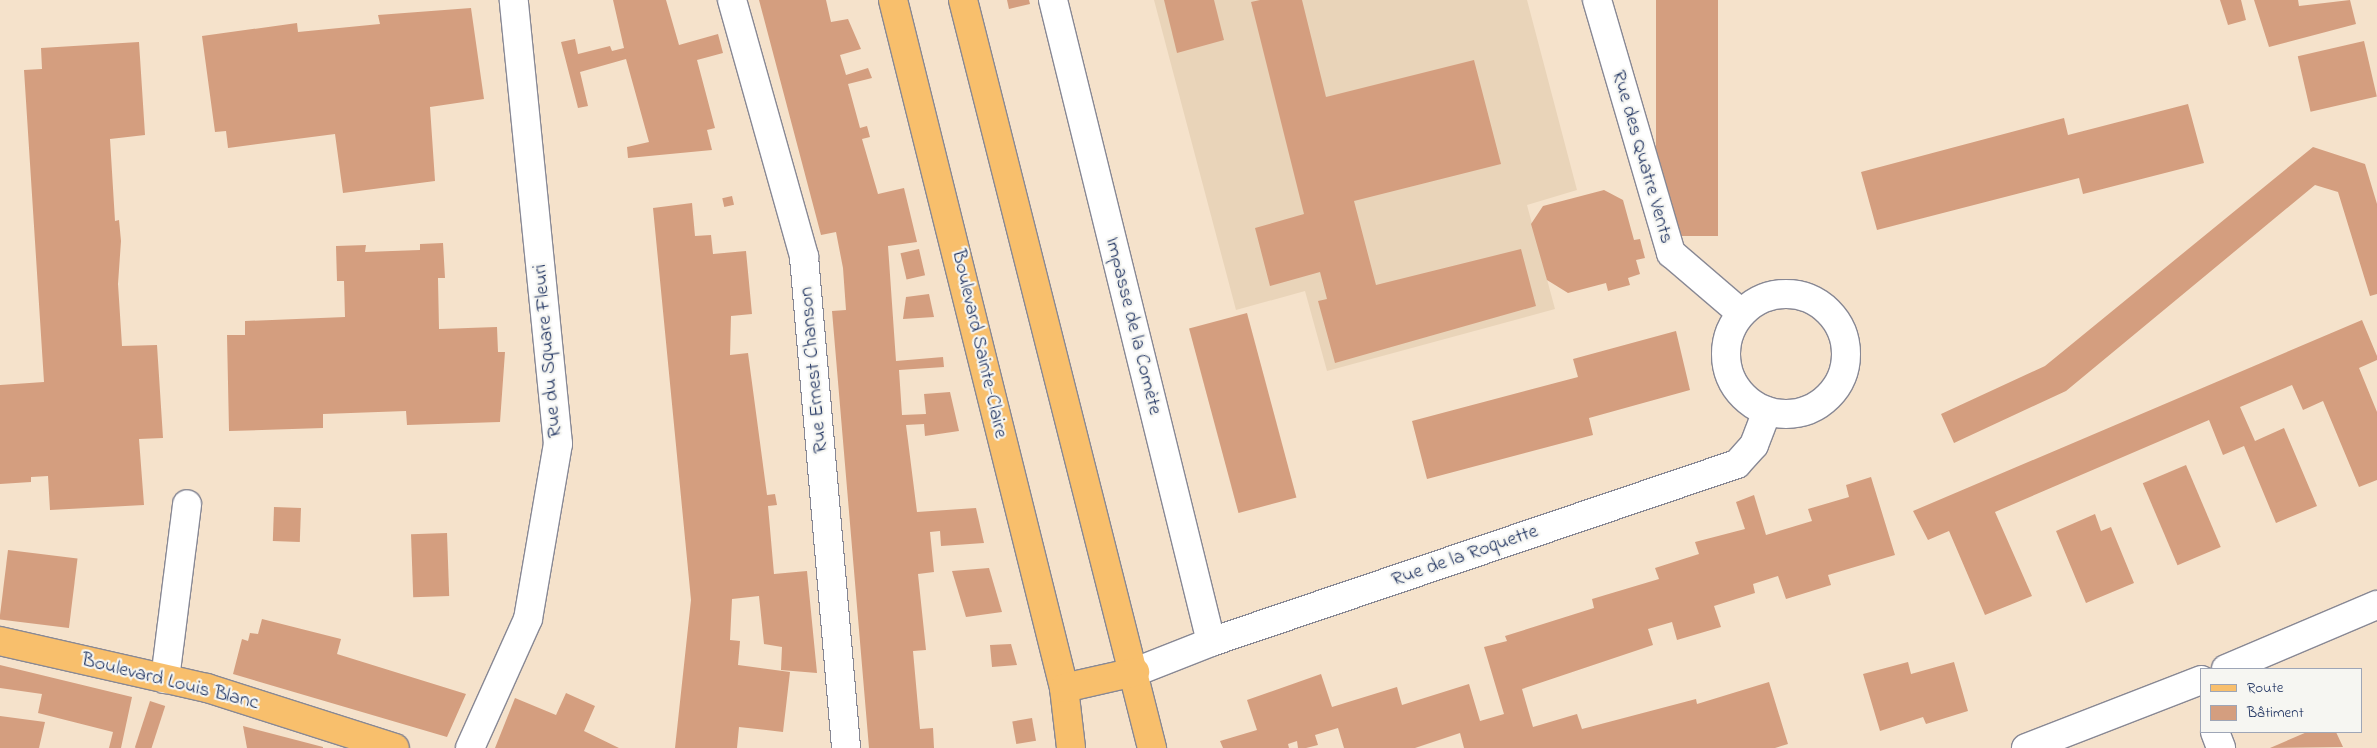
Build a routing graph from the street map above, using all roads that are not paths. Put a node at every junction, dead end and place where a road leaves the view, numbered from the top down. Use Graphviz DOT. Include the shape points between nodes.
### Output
graph roads {
  1 [pos="514,0"];
  2 [pos="732,0"];
  3 [pos="893,0"];
  4 [pos="963,0"];
  5 [pos="1596,0"];
  6 [pos="1054,5"];
  7 [pos="1741,313"];
  8 [pos="1767,412"];
  9 [pos="187,504"];
  10 [pos="2377,605"];
  11 [pos="0,642"];
  12 [pos="1211,642"];
  13 [pos="2228,668"];
  14 [pos="1135,672"];
  15 [pos="165,678"];
  16 [pos="2198,687"];
  17 [pos="1064,688"];
  18 [pos="2214,733"];
  19 [pos="395,748"];
  20 [pos="470,748"];
  21 [pos="846,748"];
  22 [pos="1071,748"];
  23 [pos="1152,748"];
  24 [pos="2026,748"];
  25 [pos="2222,748"];
  1 -- 20 [label="street, Rue du Square Fleuri" via="558,444 528,619"];
  2 -- 21 [label="street, Rue Ernest Chanson" via="804,257"];
  3 -- 17 [label="main road, Boulevard Sainte-Claire"];
  4 -- 14 [label="main road"];
  5 -- 7 [label="street, Rue des Quatre Vents" via="1671,253"];
  6 -- 12 [label="street, Impasse de la Comète"];
  7 -- 8 [label="street" via="1726,344 1730,377 1752,404"];
  7 -- 8 [label="street" via="1772,295 1807,296 1834,316 1847,345 1839,384 1818,406 1802,413"];
  8 -- 12 [label="street, Rue de la Roquette" via="1754,445 1737,464"];
  9 -- 15 [label="street"];
  10 -- 13 [label="street"];
  11 -- 15 [label="main road, Boulevard Louis Blanc"];
  12 -- 14 [label="street, Rue de la Roquette"];
  14 -- 17 [label="main road"];
  14 -- 23 [label="main road"];
  15 -- 19 [label="main road, Boulevard Louis Blanc"];
  16 -- 24 [label="street"];
  17 -- 22 [label="main road, Boulevard Sainte-Claire"];
  18 -- 25 [label="street"];
}
